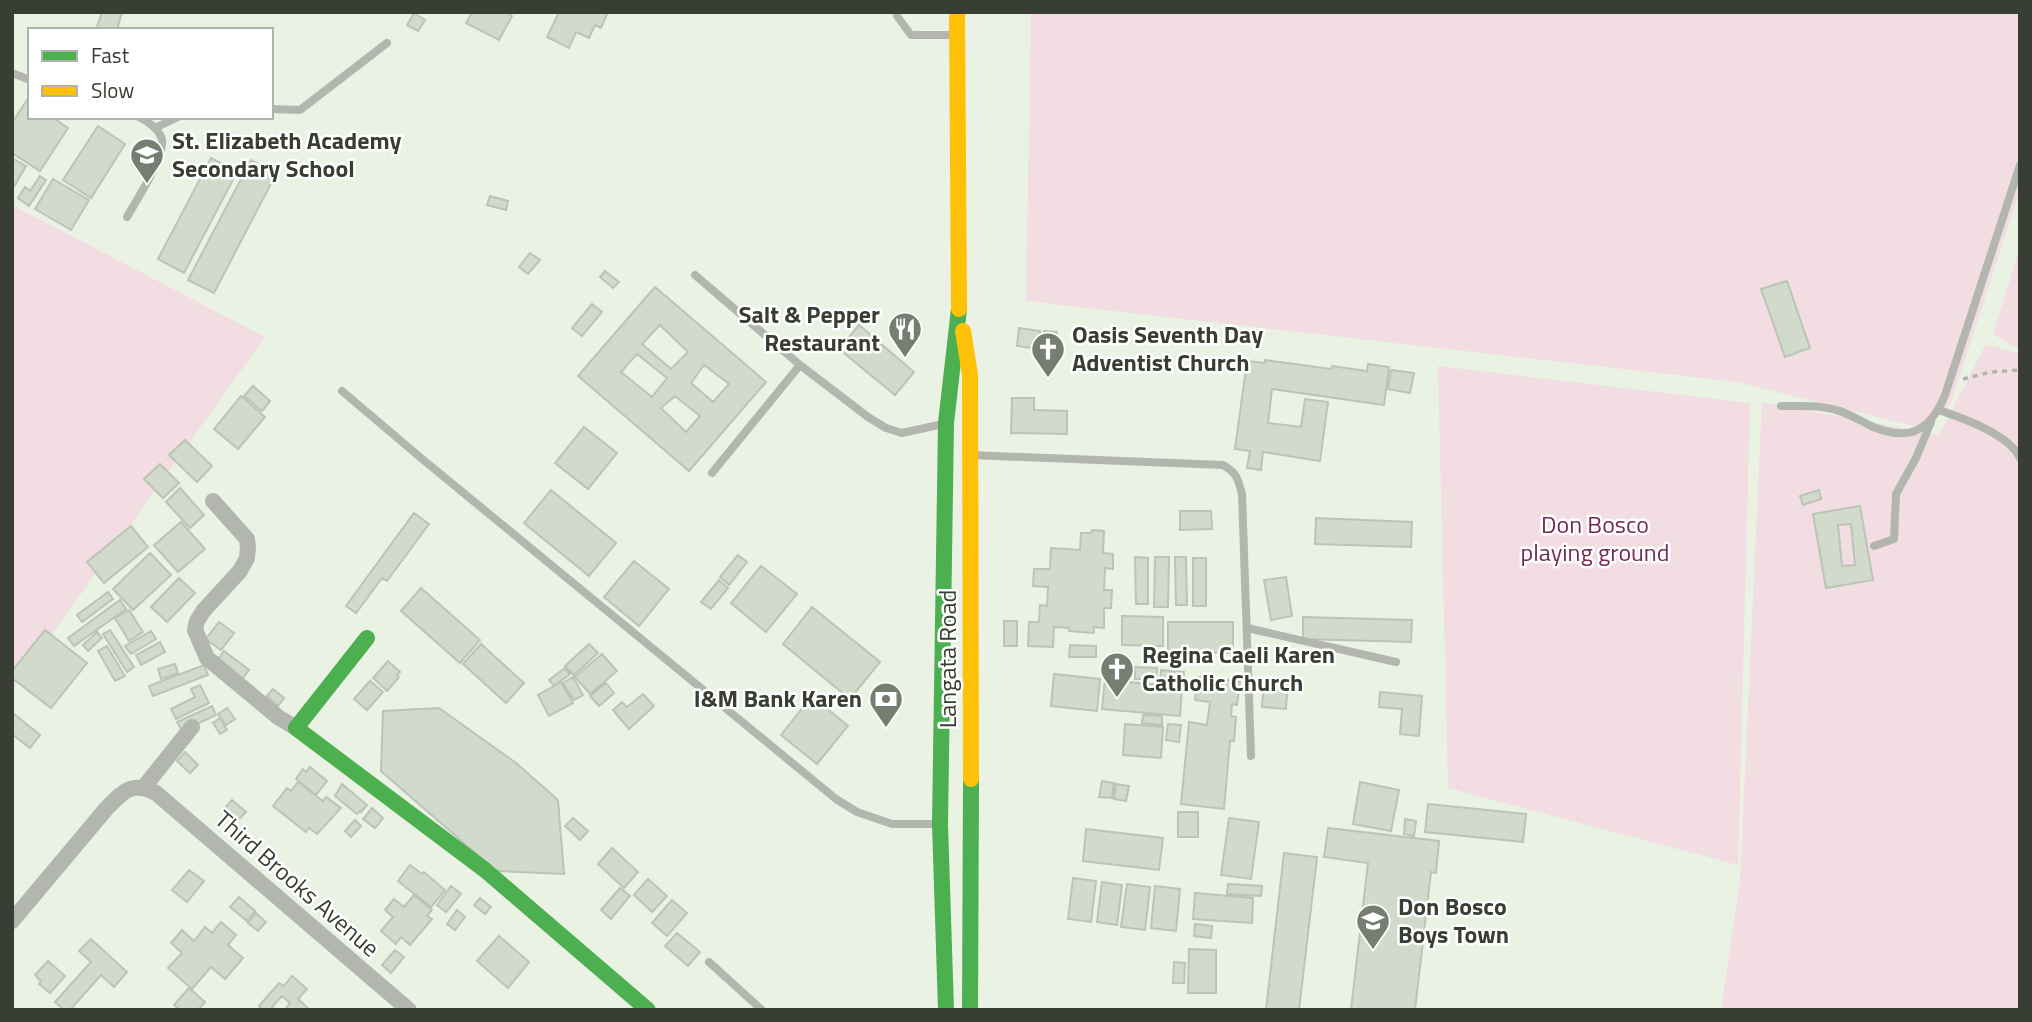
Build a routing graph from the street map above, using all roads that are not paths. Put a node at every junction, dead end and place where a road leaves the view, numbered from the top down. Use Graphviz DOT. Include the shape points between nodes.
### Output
graph roads {
  1 [pos="957,12"];
  2 [pos="897,16"];
  3 [pos="957,35"];
  4 [pos="387,43"];
  5 [pos="273,109"];
  6 [pos="142,119"];
  7 [pos="174,119"];
  8 [pos="155,128"];
  9 [pos="2020,165"];
  10 [pos="127,217"];
  11 [pos="695,275"];
  12 [pos="959,309"];
  13 [pos="800,365"];
  14 [pos="342,391"];
  15 [pos="1781,406"];
  16 [pos="1939,410"];
  17 [pos="1932,420"];
  18 [pos="946,423"];
  19 [pos="969,455"];
  20 [pos="2020,458"];
  21 [pos="712,473"];
  22 [pos="213,501"];
  23 [pos="1874,546"];
  24 [pos="1247,628"];
  25 [pos="367,638"];
  26 [pos="1396,662"];
  27 [pos="192,727"];
  28 [pos="296,729"];
  29 [pos="1251,756"];
  30 [pos="150,790"];
  31 [pos="940,824"];
  32 [pos="12,922"];
  33 [pos="709,962"];
  34 [pos="409,1010"];
  35 [pos="648,1010"];
  36 [pos="762,1010"];
  37 [pos="946,1010"];
  38 [pos="970,1010"];
  1 -- 3 [label="main road, Langata Road"];
  2 -- 3 [label="lane" via="911,34"];
  3 -- 12 [label="main road, Langata Road"];
  4 -- 5 [label="lane" via="300,110"];
  6 -- 8 [label="lane"];
  7 -- 8 [label="lane"];
  8 -- 10 [label="lane" via="162,138 160,155"];
  9 -- 16 [label="lane"];
  11 -- 13 [label="lane"];
  12 -- 18 [label="main road, Langata Road"];
  12 -- 19 [label="main road, Langata Road" via="970,375"];
  13 -- 18 [label="lane" via="886,428 901,433"];
  13 -- 21 [label="lane"];
  14 -- 31 [label="lane" via="836,799 892,824"];
  15 -- 17 [label="lane" via="1833,409 1899,434 1913,432"];
  16 -- 17 [label="lane"];
  16 -- 20 [label="lane" via="1982,426"];
  17 -- 23 [label="lane" via="1896,494 1894,539"];
  18 -- 31 [label="main road, Langata Road"];
  19 -- 24 [label="lane" via="1223,465 1233,470 1242,494"];
  19 -- 38 [label="main road, Langata Road"];
  22 -- 28 [label="street" via="247,540 247,558 204,610 195,630 207,658"];
  24 -- 26 [label="lane"];
  24 -- 29 [label="lane"];
  25 -- 28 [label="main road"];
  27 -- 30 [label="street"];
  28 -- 35 [label="main road" via="485,870"];
  30 -- 32 [label="street" via="134,787 123,792"];
  30 -- 34 [label="street, Third Brooks Avenue"];
  31 -- 37 [label="main road, Langata Road"];
  33 -- 36 [label="lane"];
}
